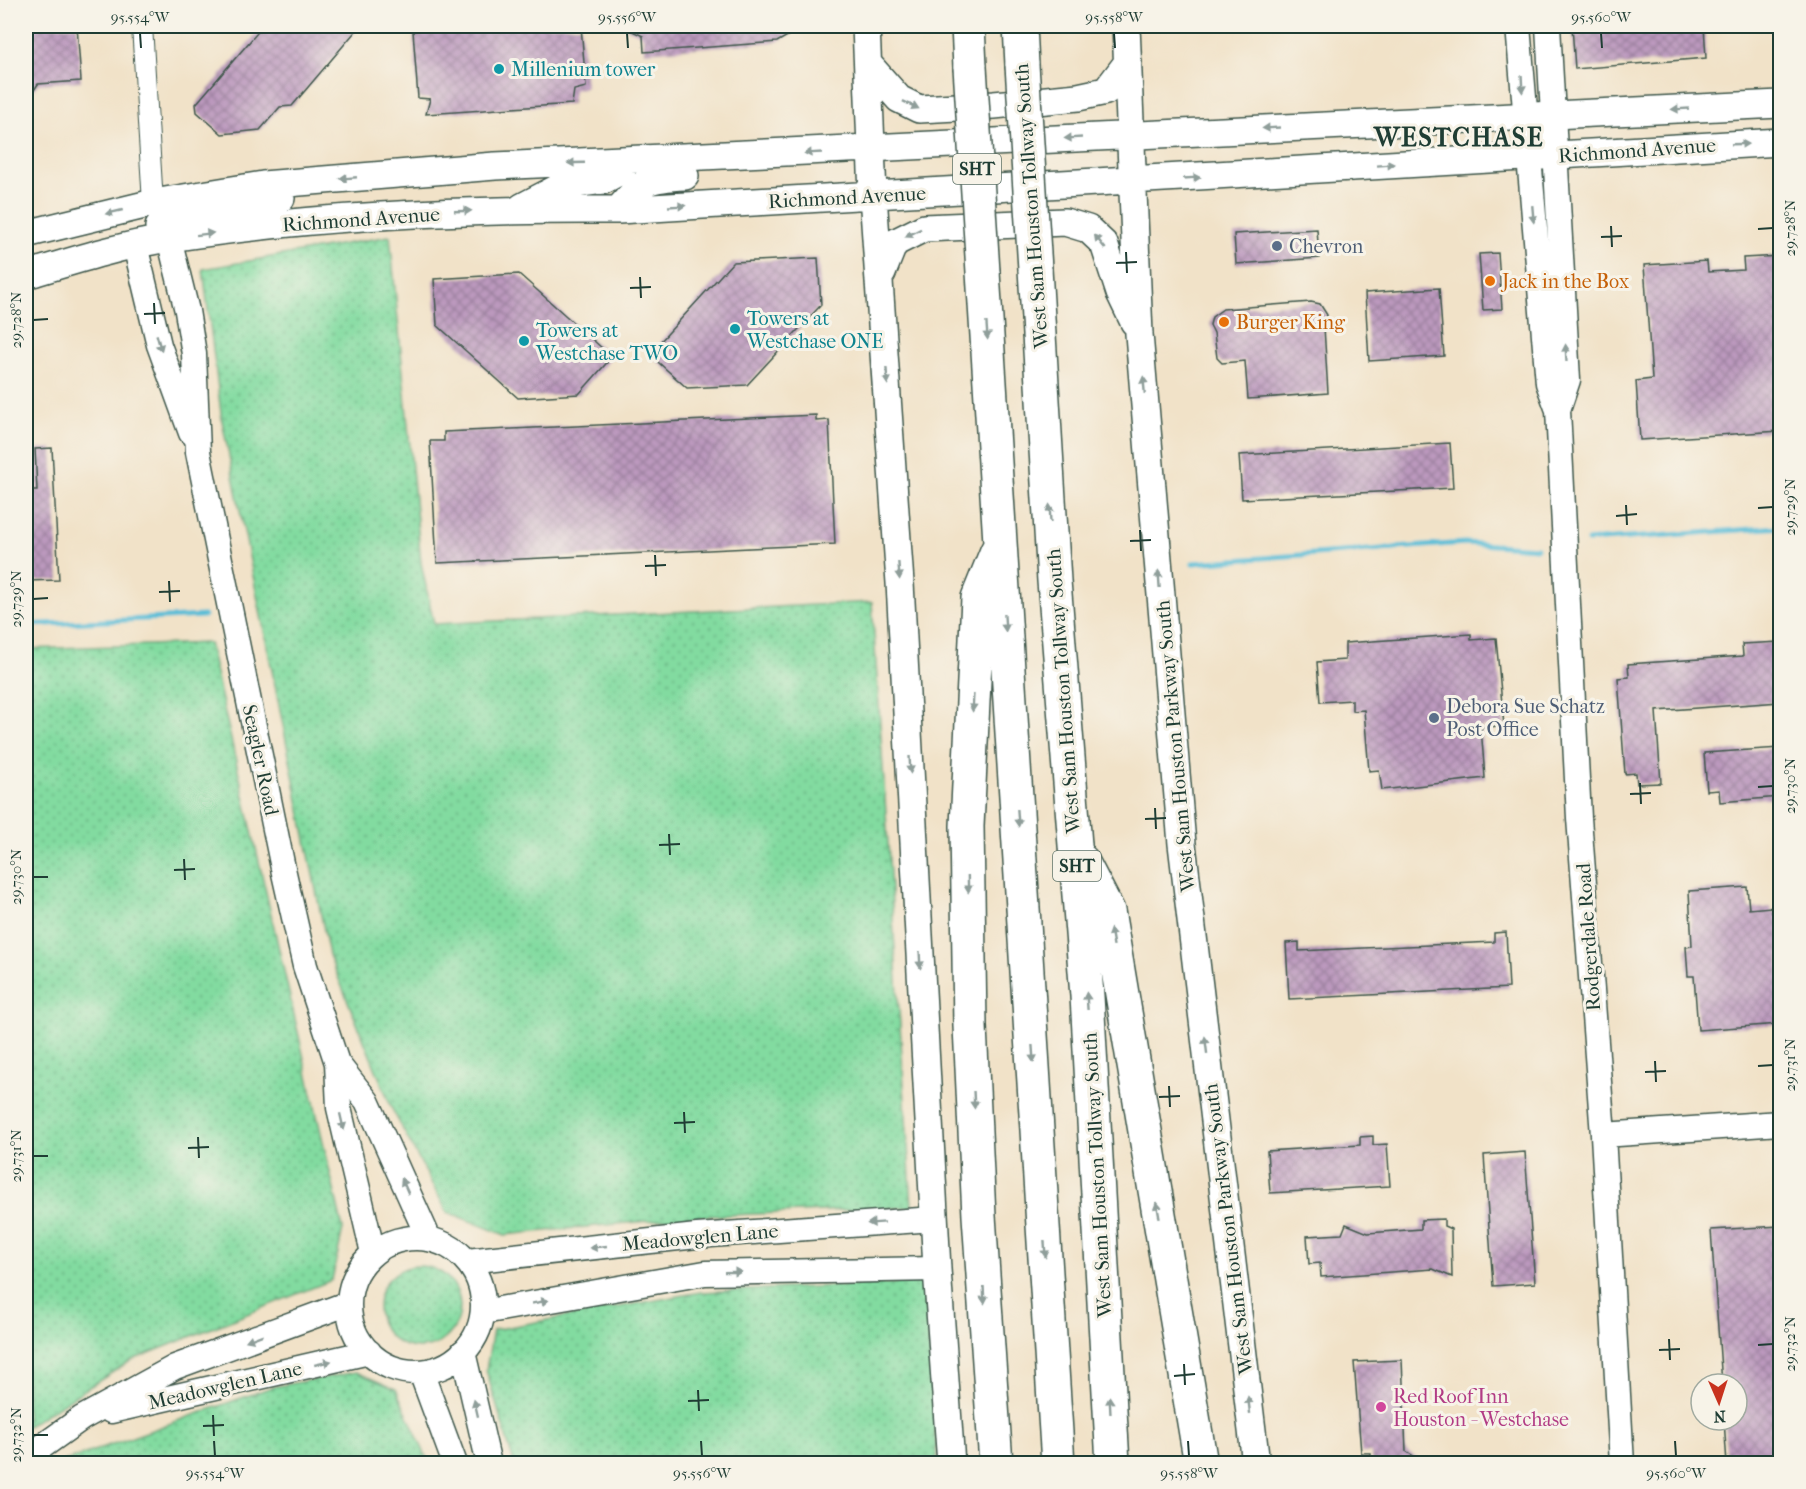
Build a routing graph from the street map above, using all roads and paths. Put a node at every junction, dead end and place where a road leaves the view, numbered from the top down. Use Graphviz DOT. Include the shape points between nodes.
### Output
graph roads {
  1 [pos="142,26"];
  2 [pos="866,26"];
  3 [pos="968,26"];
  4 [pos="1020,26"];
  5 [pos="1032,26"];
  6 [pos="1126,26"];
  7 [pos="1518,26"];
  8 [pos="1548,26"];
  9 [pos="1128,62"];
  10 [pos="1026,64"];
  11 [pos="869,65"];
  12 [pos="1778,104"];
  13 [pos="1553,115"];
  14 [pos="1524,116"];
  15 [pos="1131,135"];
  16 [pos="1778,142"];
  17 [pos="871,150"];
  18 [pos="1556,155"];
  19 [pos="741,156"];
  20 [pos="1527,156"];
  21 [pos="637,161"];
  22 [pos="311,182"];
  23 [pos="1133,182"];
  24 [pos="873,195"];
  25 [pos="153,203"];
  26 [pos="519,209"];
  27 [pos="618,210"];
  28 [pos="26,234"];
  29 [pos="169,238"];
  30 [pos="135,245"];
  31 [pos="35,272"];
  32 [pos="880,277"];
  33 [pos="1139,334"];
  34 [pos="1558,410"];
  35 [pos="198,452"];
  36 [pos="1000,544"];
  37 [pos="1076,848"];
  38 [pos="337,1064"];
  39 [pos="1780,1123"];
  40 [pos="1603,1135"];
  41 [pos="934,1219"];
  42 [pos="697,1236"];
  43 [pos="429,1239"];
  44 [pos="373,1253"];
  45 [pos="467,1261"];
  46 [pos="937,1269"];
  47 [pos="705,1273"];
  48 [pos="348,1303"];
  49 [pos="483,1312"];
  50 [pos="369,1352"];
  51 [pos="463,1353"];
  52 [pos="421,1372"];
  53 [pos="82,1418"];
  54 [pos="26,1458"];
  55 [pos="455,1464"];
  56 [pos="489,1464"];
  57 [pos="951,1464"];
  58 [pos="996,1464"];
  59 [pos="1058,1464"];
  60 [pos="1113,1464"];
  61 [pos="1201,1464"];
  62 [pos="1256,1464"];
  63 [pos="1622,1464"];
  1 -- 25 [label="street"];
  2 -- 11 [label="main road"];
  3 -- 36 [label="highway, SHT, one-way, bridge"];
  4 -- 10 [label="highway, West Sam Houston Tollway South"];
  5 -- 10 [label="highway"];
  6 -- 9 [label="main road, West Sam Houston Parkway South"];
  7 -- 14 [label="street, Rodgerdale Road, one-way"];
  8 -- 13 [label="street, Rodgerdale Road"];
  11 -- 9 [label="main road, one-way" via="899,99 919,109 1078,97 1106,91"];
  9 -- 15 [label="main road, West Sam Houston Parkway South"];
  37 -- 10 [label="highway, West Sam Houston Tollway South / SHT, one-way, bridge" via="1054,581"];
  11 -- 17 [label="main road"];
  12 -- 13 [label="main road, Richmond Avenue, one-way"];
  12 -- 16 [label="main road"];
  13 -- 14 [label="main road, Richmond Avenue"];
  13 -- 18 [label="street, Rodgerdale Road"];
  14 -- 15 [label="main road, Richmond Avenue, one-way"];
  14 -- 20 [label="street, Rodgerdale Road"];
  15 -- 17 [label="main road, Richmond Avenue, one-way"];
  15 -- 23 [label="main road, West Sam Houston Parkway South"];
  18 -- 16 [label="main road, Richmond Avenue, one-way"];
  17 -- 19 [label="main road, Richmond Avenue, one-way"];
  17 -- 24 [label="main road"];
  18 -- 20 [label="main road, Richmond Avenue"];
  34 -- 18 [label="street, Rodgerdale Road, one-way" via="1568,380"];
  19 -- 21 [label="main road, Richmond Avenue"];
  19 -- 27 [label="main road" via="694,175 652,177"];
  23 -- 20 [label="main road, Richmond Avenue, one-way"];
  20 -- 34 [label="street, Rodgerdale Road, one-way" via="1548,383"];
  21 -- 22 [label="main road, Richmond Avenue, one-way" via="515,165"];
  21 -- 26 [label="main road" via="604,180 564,185"];
  22 -- 25 [label="main road, Richmond Avenue" via="263,185"];
  22 -- 30 [label="main road" via="274,202 177,219"];
  23 -- 24 [label="main road, Richmond Avenue"];
  23 -- 33 [label="main road, West Sam Houston Parkway South"];
  27 -- 24 [label="main road, Richmond Avenue, one-way"];
  24 -- 32 [label="main road"];
  25 -- 28 [label="main road, Richmond Avenue, one-way"];
  25 -- 31 [label="main road" via="146,221 133,231 69,243"];
  26 -- 27 [label="main road, Richmond Avenue"];
  29 -- 26 [label="main road, Richmond Avenue, one-way" via="407,213"];
  29 -- 30 [label="main road, Richmond Avenue"];
  29 -- 35 [label="street, Seagler Road" via="194,354"];
  30 -- 31 [label="main road, Richmond Avenue"];
  30 -- 35 [label="street, Seagler Road, one-way" via="159,345"];
  33 -- 32 [label="main road, one-way" via="1104,244 1088,230 1065,222 924,228 894,243"];
  32 -- 41 [label="main road, one-way"];
  62 -- 33 [label="main road, West Sam Houston Parkway South, one-way" via="1182,844"];
  34 -- 40 [label="street, Rodgerdale Road" via="1584,883"];
  35 -- 38 [label="street, Seagler Road" via="305,966"];
  36 -- 58 [label="highway, one-way" via="978,598 967,826 970,1026"];
  36 -- 59 [label="highway, SHT, one-way"];
  60 -- 37 [label="highway, West Sam Houston Tollway South / SHT, one-way"];
  61 -- 37 [label="highway, one-way" via="1108,912"];
  43 -- 38 [label="street, Seagler Road, one-way" via="367,1101"];
  38 -- 44 [label="street, Seagler Road, one-way" via="339,1108"];
  39 -- 40 [label="street"];
  40 -- 63 [label="street, Rodgerdale Road"];
  41 -- 42 [label="street, Meadowglen Lane, one-way"];
  41 -- 46 [label="main road"];
  42 -- 45 [label="street, Meadowglen Lane, one-way"];
  42 -- 47 [label="street"];
  43 -- 44 [label="street" via="410,1238"];
  43 -- 45 [label="street" via="450,1247"];
  44 -- 48 [label="street" via="360,1267"];
  45 -- 49 [label="street" via="477,1276"];
  47 -- 46 [label="street, Meadowglen Lane, one-way"];
  46 -- 57 [label="main road"];
  49 -- 47 [label="street, Meadowglen Lane, one-way"];
  48 -- 50 [label="street" via="357,1338"];
  48 -- 53 [label="street, Meadowglen Lane, one-way" via="175,1367"];
  49 -- 51 [label="street" via="476,1334"];
  50 -- 52 [label="street" via="402,1371"];
  53 -- 50 [label="street, Meadowglen Lane, one-way"];
  51 -- 52 [label="street" via="444,1365"];
  56 -- 51 [label="street, one-way"];
  52 -- 55 [label="street"];
  53 -- 54 [label="street, Meadowglen Lane"];
}
